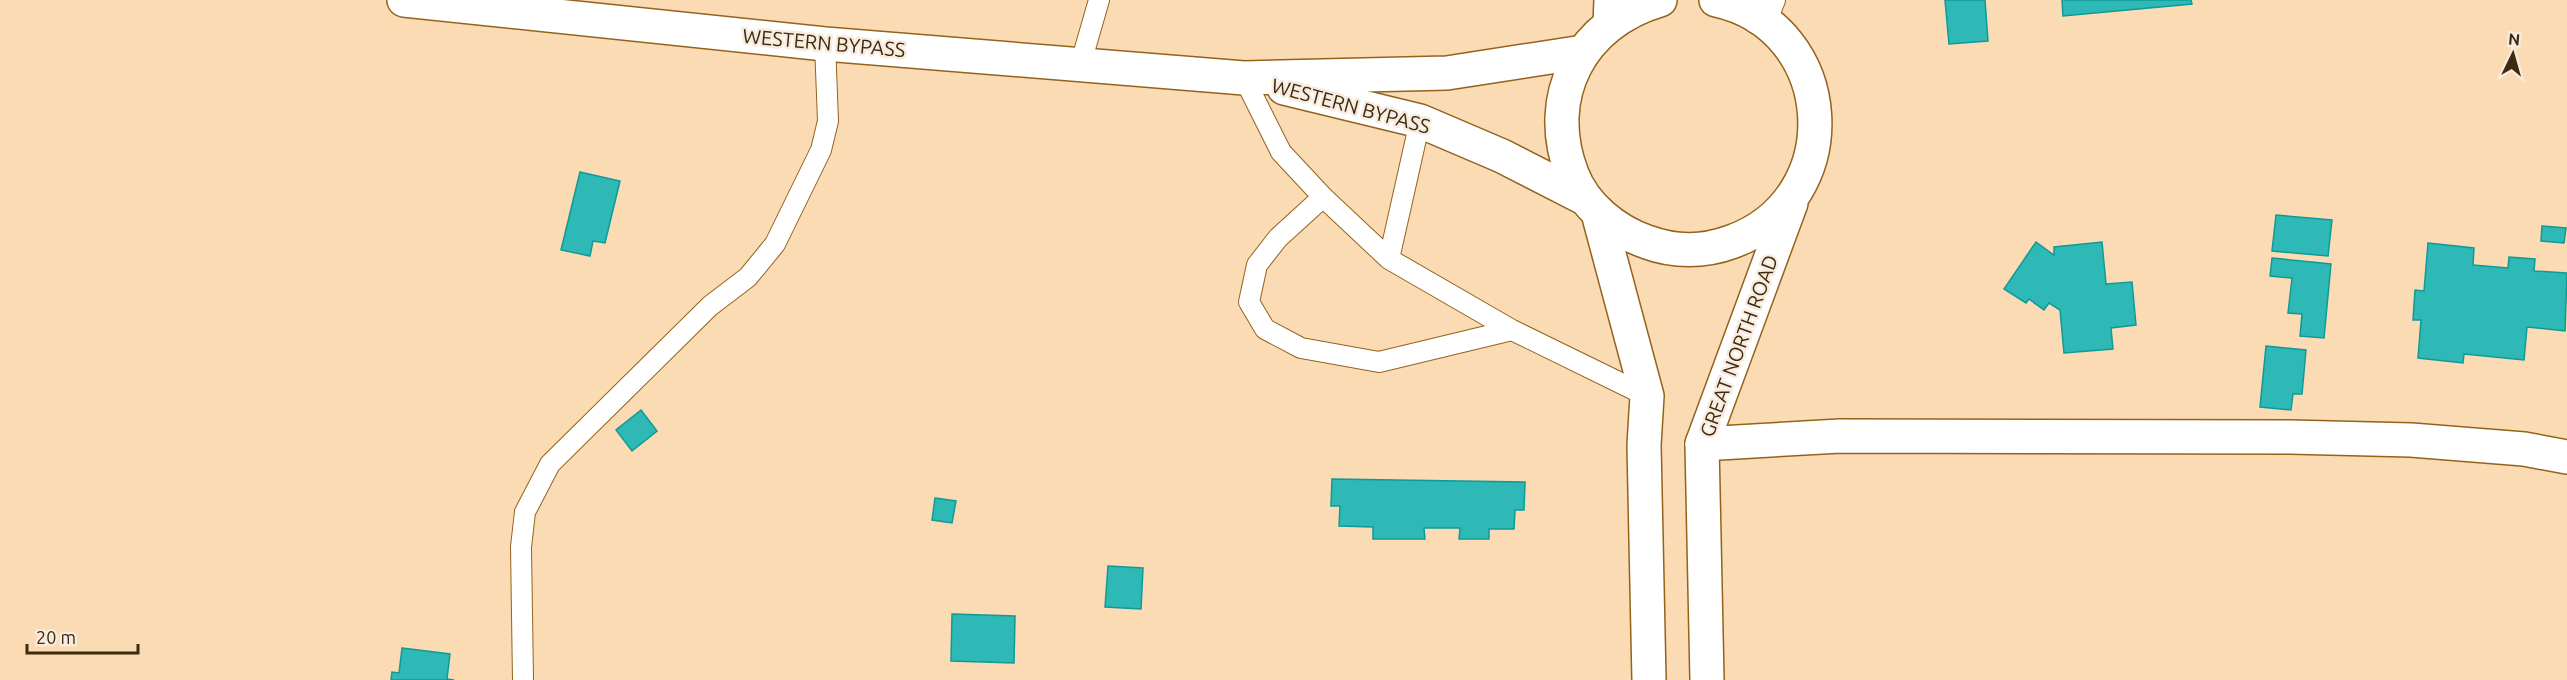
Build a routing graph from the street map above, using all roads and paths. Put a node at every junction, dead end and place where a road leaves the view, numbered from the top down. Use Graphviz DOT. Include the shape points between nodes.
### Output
graph roads {
  1 [pos="404,0"];
  2 [pos="1099,0"];
  3 [pos="1660,0"];
  4 [pos="1716,0"];
  5 [pos="1762,10"];
  6 [pos="1610,12"];
  7 [pos="825,44"];
  8 [pos="1582,52"];
  9 [pos="1080,66"];
  10 [pos="1244,78"];
  11 [pos="1420,121"];
  12 [pos="1794,195"];
  13 [pos="1323,197"];
  14 [pos="1592,206"];
  15 [pos="1389,258"];
  16 [pos="1512,330"];
  17 [pos="1647,396"];
  18 [pos="1702,444"];
  19 [pos="2567,457"];
  20 [pos="523,680"];
  21 [pos="1648,680"];
  22 [pos="1707,680"];
  1 -- 7 [label="main road, WESTERN BYPASS"];
  2 -- 9 [label="lane"];
  3 -- 6 [label="main road"];
  4 -- 5 [label="main road"];
  5 -- 12 [label="main road" via="1800,62 1816,112 1810,164"];
  6 -- 8 [label="main road"];
  7 -- 9 [label="main road, WESTERN BYPASS"];
  7 -- 20 [label="lane" via="828,121 821,150 775,244 748,277 710,306 550,464 525,512 521,547"];
  8 -- 10 [label="main road, WESTERN BYPASS" via="1447,73"];
  8 -- 14 [label="main road" via="1565,93 1562,126 1574,180"];
  9 -- 10 [label="main road, WESTERN BYPASS"];
  10 -- 11 [label="main road, WESTERN BYPASS"];
  10 -- 13 [label="lane" via="1281,152"];
  11 -- 14 [label="main road, WESTERN BYPASS" via="1502,156"];
  11 -- 15 [label="lane"];
  12 -- 14 [label="main road, WESTERN BYPASS" via="1780,212 1744,238 1701,249 1656,246 1635,238"];
  12 -- 18 [label="main road, GREAT NORTH ROAD"];
  13 -- 15 [label="lane"];
  13 -- 16 [label="lane" via="1278,238 1257,265 1249,302 1265,329 1301,348 1379,362"];
  14 -- 17 [label="main road"];
  15 -- 16 [label="lane"];
  16 -- 17 [label="lane"];
  17 -- 21 [label="main road" via="1644,445"];
  18 -- 19 [label="main road" via="1840,436 2290,437 2411,440 2524,449"];
  18 -- 22 [label="main road, GREAT NORTH ROAD"];
}
